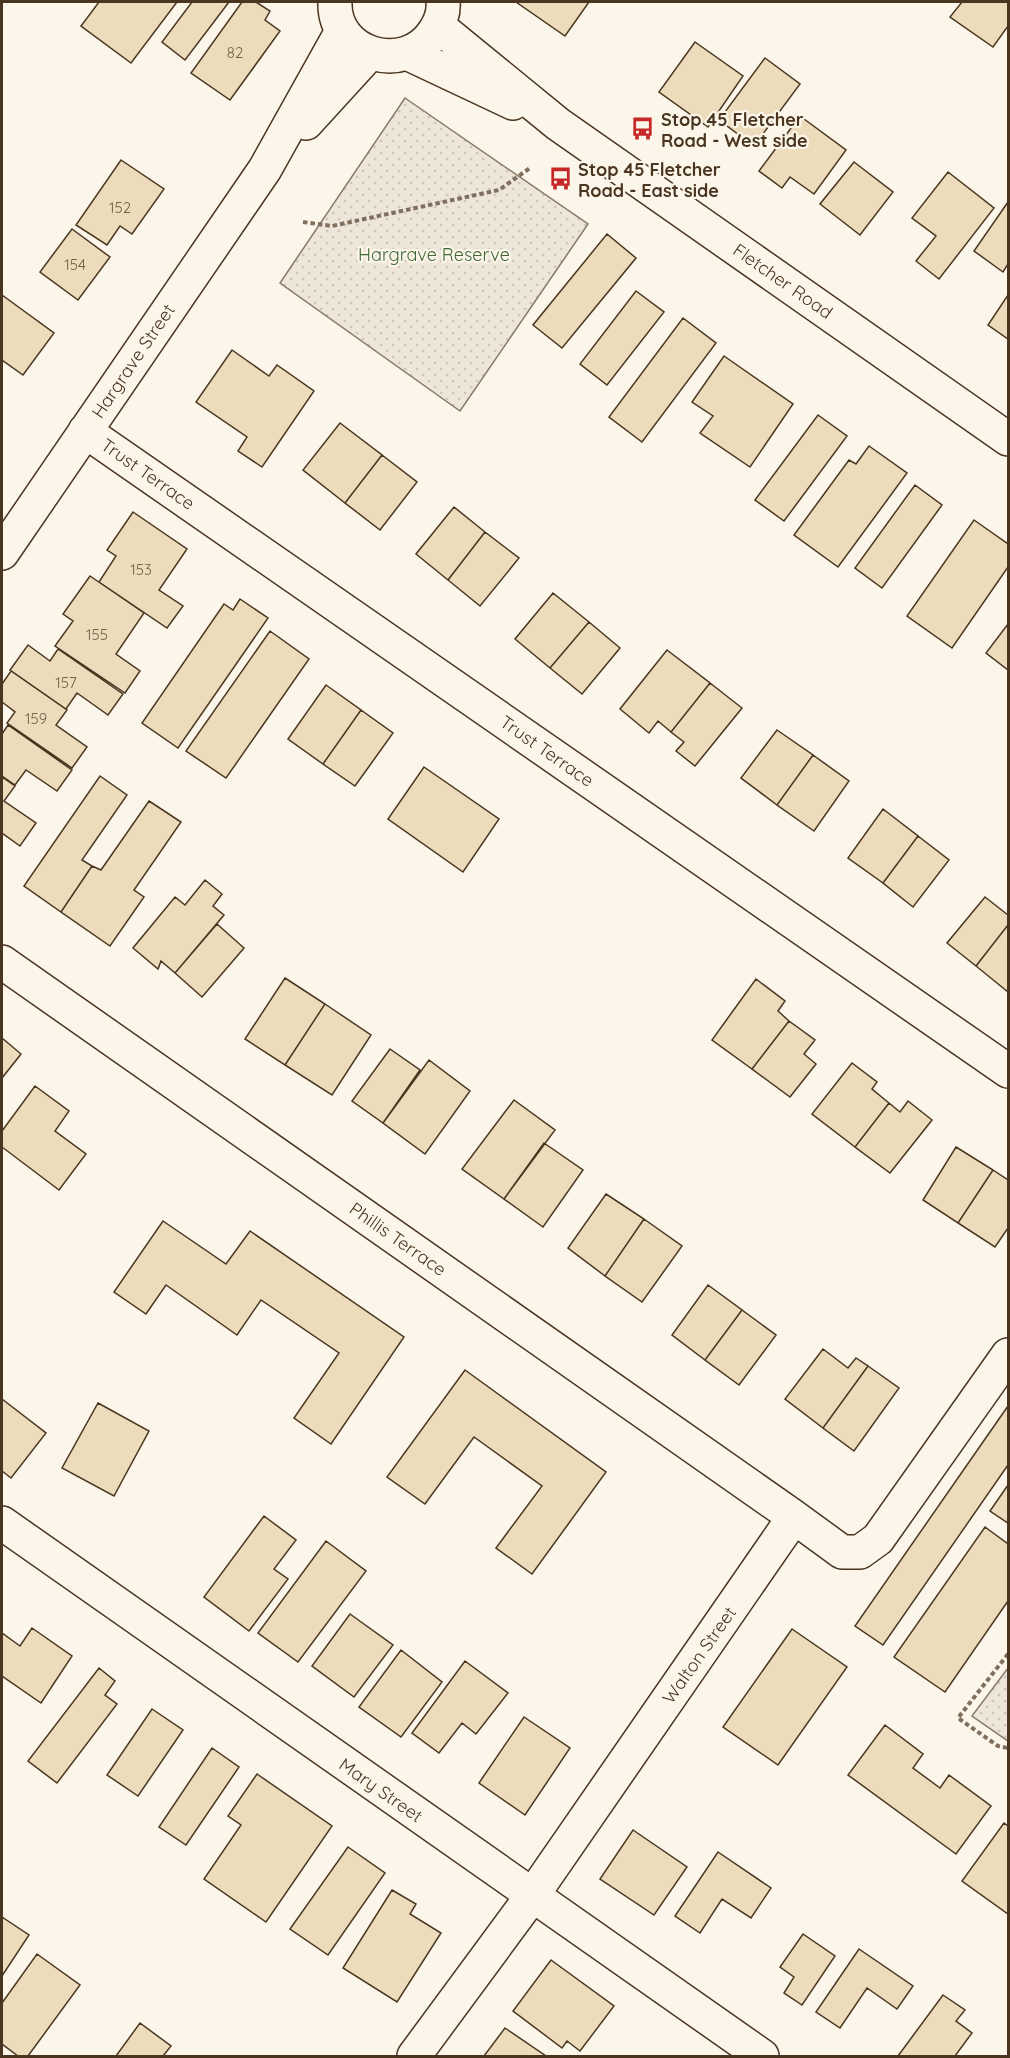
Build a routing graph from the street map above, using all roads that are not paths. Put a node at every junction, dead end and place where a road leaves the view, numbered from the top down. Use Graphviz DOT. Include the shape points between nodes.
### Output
graph roads {
  1 [pos="441,14"];
  2 [pos="339,16"];
  3 [pos="369,54"];
  4 [pos="408,54"];
  5 [pos="558,124"];
  6 [pos="265,169"];
  7 [pos="85,431"];
  8 [pos="1008,439"];
  9 [pos="2,553"];
  10 [pos="2,962"];
  11 [pos="1008,1071"];
  12 [pos="1008,1355"];
  13 [pos="794,1517"];
  14 [pos="2,1523"];
  15 [pos="532,1896"];
  16 [pos="414,2056"];
  17 [pos="762,2056"];
  1 -- 4 [label="street" via="430,39"];
  1 -- 5 [label="street, Fletcher Road"];
  2 -- 3 [label="street" via="355,46"];
  2 -- 6 [label="street, Hargrave Street"];
  3 -- 4 [label="street"];
  3 -- 6 [label="street, Hargrave Street"];
  4 -- 5 [label="street, Fletcher Road"];
  5 -- 8 [label="street, Fletcher Road"];
  6 -- 7 [label="street, Hargrave Street"];
  7 -- 9 [label="street, Hargrave Street"];
  7 -- 11 [label="street, Trust Terrace"];
  10 -- 13 [label="street, Phillis Terrace"];
  12 -- 13 [label="street" via="878,1539 860,1552 842,1552"];
  13 -- 15 [label="street, Walton Street"];
  14 -- 15 [label="street, Mary Street"];
  15 -- 16 [label="street, Walton Street"];
  15 -- 17 [label="street, Mary Street"];
}
